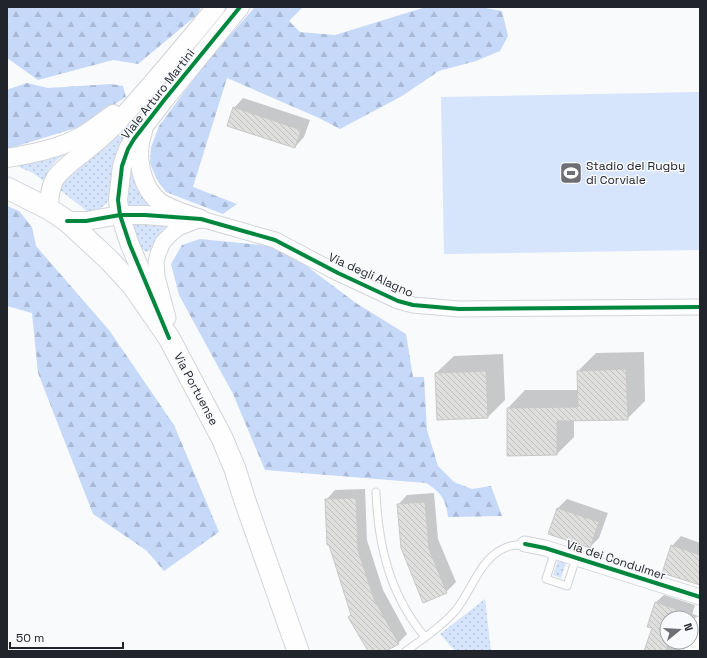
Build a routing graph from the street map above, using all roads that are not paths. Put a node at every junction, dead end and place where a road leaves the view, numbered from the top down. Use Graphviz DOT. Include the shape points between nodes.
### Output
graph roads {
  1 [pos="216,7"];
  2 [pos="240,7"];
  3 [pos="144,94"];
  4 [pos="149,119"];
  5 [pos="7,158"];
  6 [pos="7,188"];
  7 [pos="49,209"];
  8 [pos="120,215"];
  9 [pos="201,219"];
  10 [pos="67,221"];
  11 [pos="700,307"];
  12 [pos="169,338"];
  13 [pos="376,492"];
  14 [pos="525,544"];
  15 [pos="554,551"];
  16 [pos="576,558"];
  17 [pos="700,597"];
  18 [pos="700,624"];
  19 [pos="425,637"];
  20 [pos="298,651"];
  21 [pos="406,651"];
  22 [pos="691,651"];
  1 -- 3 [label="street, Viale Arturo Martini"];
  2 -- 4 [label="street, Viale Arturo Martini"];
  3 -- 5 [label="street, Viale Arturo Martini" via="71,141 45,150"];
  3 -- 7 [label="street, Viale Arturo Martini" via="99,140 54,180"];
  4 -- 8 [label="street, Viale Arturo Martini" via="130,145 124,159 119,193"];
  4 -- 9 [label="street, Viale Arturo Martini" via="139,148 140,166 146,184 162,203"];
  6 -- 7 [label="main road, Via Portuense"];
  7 -- 10 [label="main road, Via Portuense"];
  8 -- 9 [label="street, Via degli Alagno"];
  8 -- 10 [label="street, Via degli Alagno" via="86,221"];
  8 -- 12 [label="street, Viale Arturo Martini"];
  9 -- 11 [label="street, Via degli Alagno" via="275,240 338,273 398,301 413,305 459,309"];
  9 -- 12 [label="street" via="172,233 163,242 158,254 156,273 167,315"];
  10 -- 12 [label="main road, Via Portuense" via="124,276"];
  12 -- 20 [label="main road, Via Portuense" via="225,444"];
  13 -- 19 [label="lane" via="382,546 390,577 412,621"];
  14 -- 15 [label="street, Via dei Condulmer"];
  14 -- 19 [label="lane" via="509,546 490,558 456,610"];
  15 -- 16 [label="street, Via dei Condulmer"];
  15 -- 16 [label="lane" via="546,579 567,586"];
  16 -- 17 [label="street, Via dei Condulmer"];
  18 -- 22 [label="street"];
  19 -- 21 [label="lane"];
}
